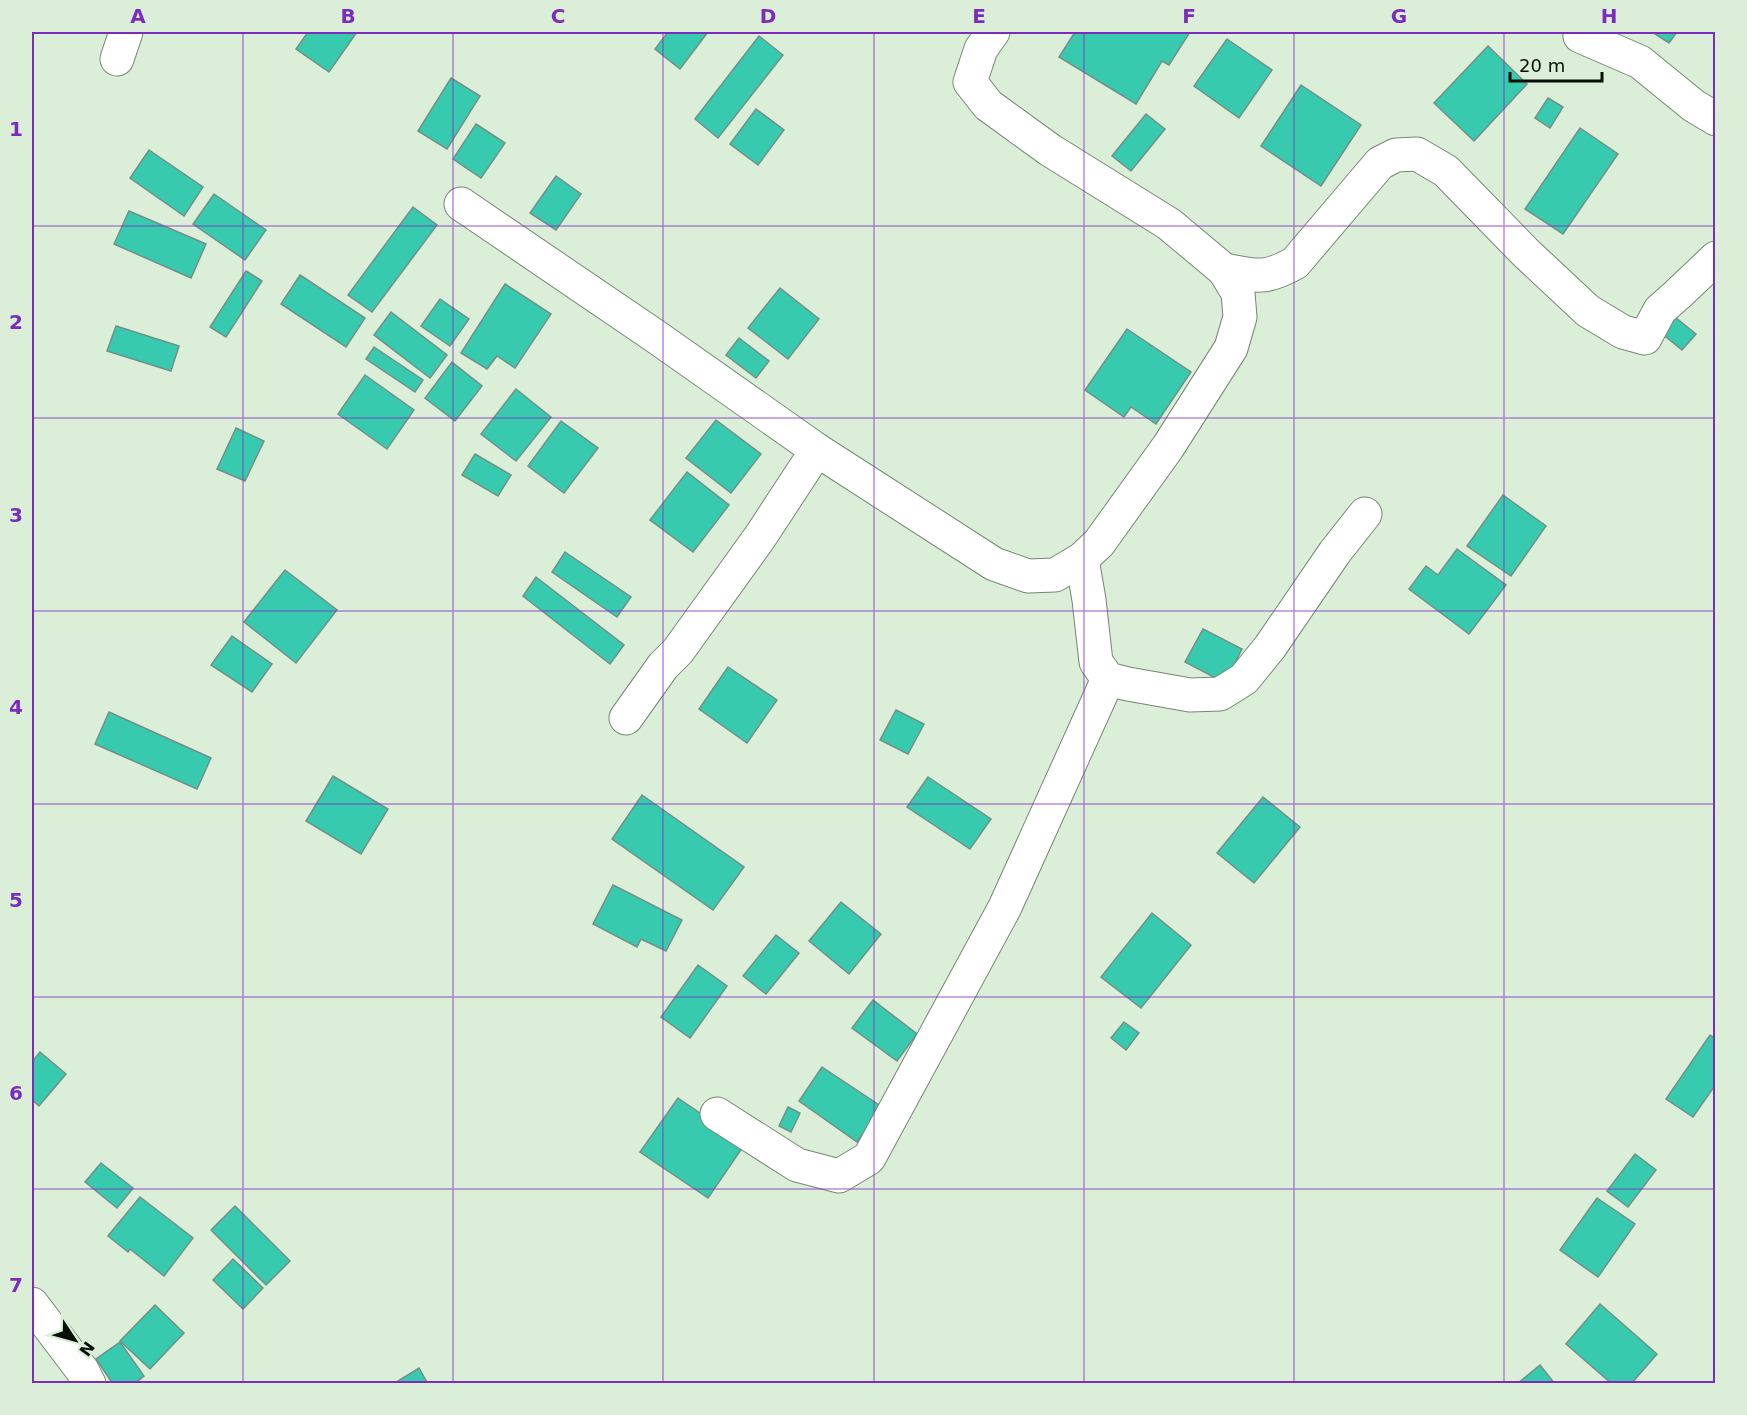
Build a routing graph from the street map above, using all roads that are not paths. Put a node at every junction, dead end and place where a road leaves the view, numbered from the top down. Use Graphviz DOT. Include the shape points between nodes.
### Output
graph roads {
  1 [pos="993,32"];
  2 [pos="1581,32"];
  3 [pos="1716,119"];
  4 [pos="461,204"];
  5 [pos="1716,258"];
  6 [pos="1224,270"];
  7 [pos="817,450"];
  8 [pos="1365,514"];
  9 [pos="1082,560"];
  10 [pos="1108,679"];
  11 [pos="626,718"];
  12 [pos="717,1114"];
  13 [pos="32,1304"];
  14 [pos="89,1383"];
  1 -- 6 [label="street" via="981,49 970,82 988,105 1050,150 1169,224"];
  2 -- 3 [label="street" via="1580,36 1641,62"];
  4 -- 7 [label="street"];
  5 -- 6 [label="street" via="1660,310 1645,338 1623,332 1588,311 1446,171 1417,154 1396,154 1380,163 1295,263 1277,273 1259,276"];
  6 -- 9 [label="street" via="1238,292 1240,317 1231,348 1168,447 1099,543"];
  7 -- 9 [label="street" via="994,564 1028,576 1055,575"];
  7 -- 11 [label="street" via="740,565"];
  8 -- 10 [label="street" via="1244,680 1220,694 1190,695"];
  9 -- 10 [label="street" via="1096,662"];
  10 -- 12 [label="street" via="1005,906 869,1158 839,1176 797,1165"];
  13 -- 14 [label="street"];
}
